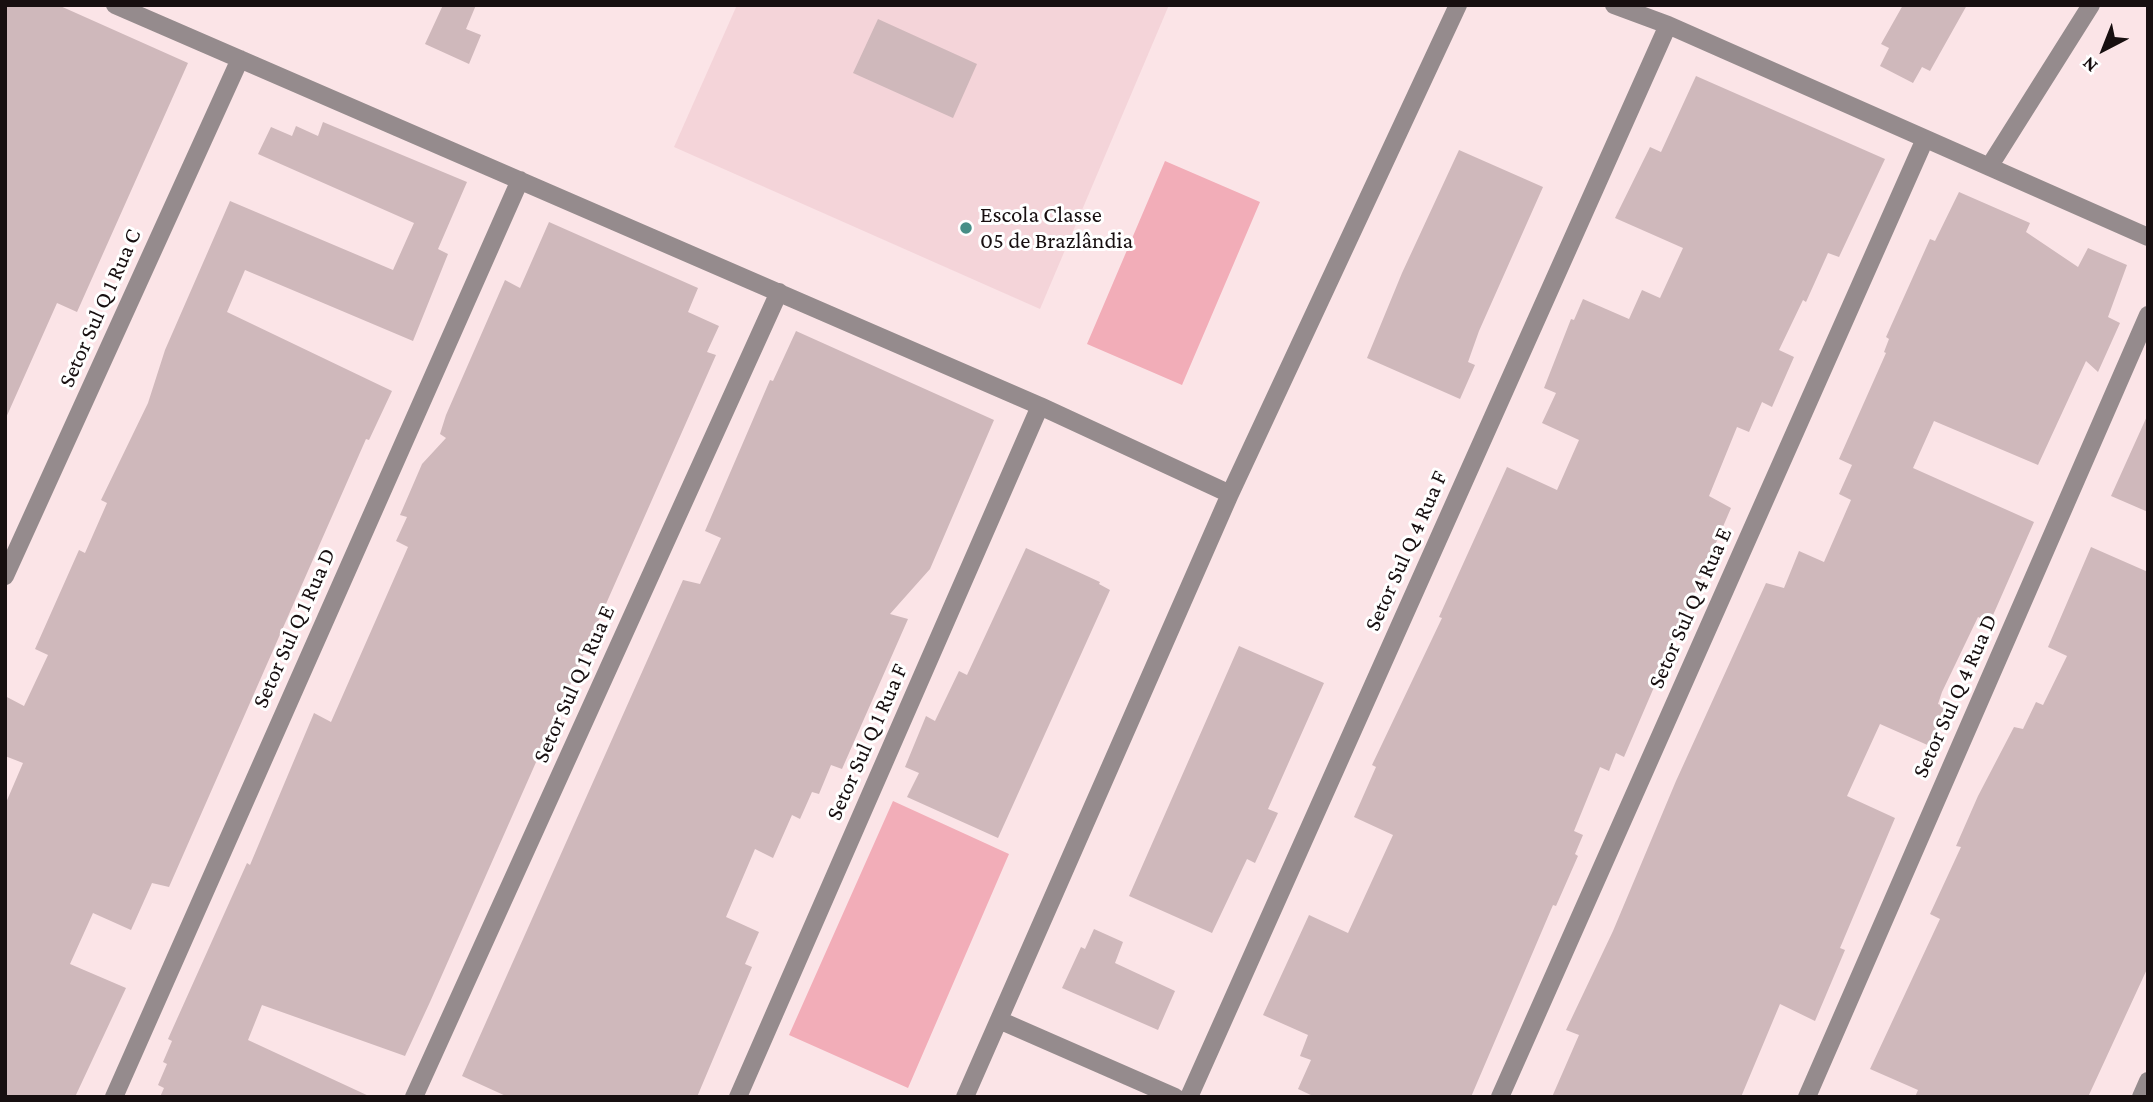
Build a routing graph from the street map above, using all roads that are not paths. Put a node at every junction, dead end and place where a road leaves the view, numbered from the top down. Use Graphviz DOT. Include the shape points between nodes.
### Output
graph roads {
  1 [pos="115,5"];
  2 [pos="1458,5"];
  3 [pos="1614,5"];
  4 [pos="2091,5"];
  5 [pos="1668,25"];
  6 [pos="240,59"];
  7 [pos="1925,139"];
  8 [pos="1989,167"];
  9 [pos="520,180"];
  10 [pos="2148,237"];
  11 [pos="779,292"];
  12 [pos="2148,315"];
  13 [pos="1040,406"];
  14 [pos="1230,494"];
  15 [pos="5,576"];
  16 [pos="999,1020"];
  17 [pos="2148,1081"];
  18 [pos="114,1097"];
  19 [pos="414,1097"];
  20 [pos="738,1097"];
  21 [pos="965,1097"];
  22 [pos="1175,1097"];
  23 [pos="1189,1097"];
  24 [pos="1500,1097"];
  25 [pos="1807,1097"];
  26 [pos="2141,1097"];
  1 -- 6 [label="street"];
  2 -- 14 [label="street"];
  3 -- 5 [label="street"];
  4 -- 8 [label="street"];
  5 -- 7 [label="street"];
  5 -- 23 [label="street, Setor Sul Q 4 Rua F"];
  6 -- 9 [label="street"];
  6 -- 15 [label="street, Setor Sul Q 1 Rua C"];
  7 -- 8 [label="street"];
  7 -- 24 [label="street, Setor Sul Q 4 Rua E"];
  8 -- 10 [label="street"];
  9 -- 11 [label="street"];
  9 -- 18 [label="street, Setor Sul Q 1 Rua D"];
  11 -- 13 [label="street"];
  11 -- 19 [label="street, Setor Sul Q 1 Rua E"];
  12 -- 25 [label="street, Setor Sul Q 4 Rua D"];
  13 -- 14 [label="street"];
  13 -- 20 [label="street, Setor Sul Q 1 Rua F"];
  14 -- 16 [label="street"];
  16 -- 21 [label="street"];
  16 -- 22 [label="street"];
  17 -- 26 [label="street"];
}
